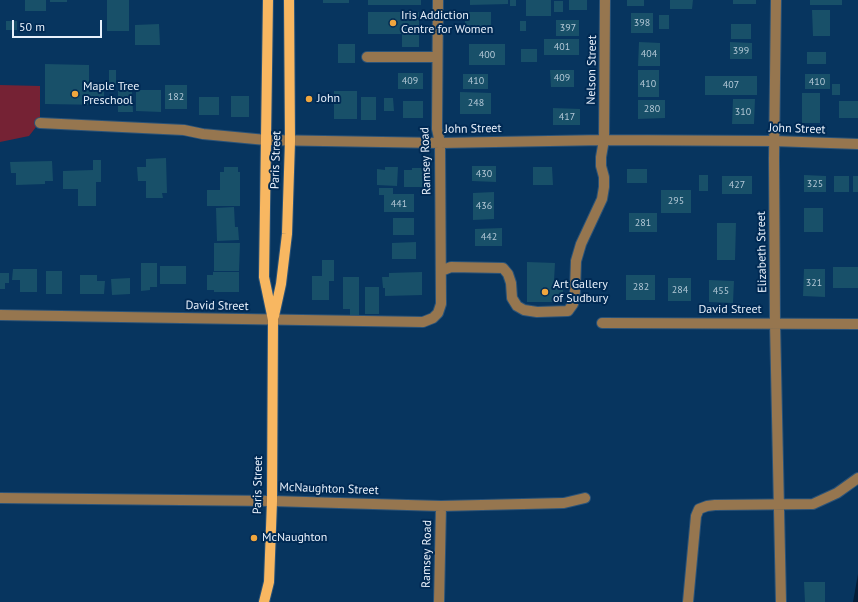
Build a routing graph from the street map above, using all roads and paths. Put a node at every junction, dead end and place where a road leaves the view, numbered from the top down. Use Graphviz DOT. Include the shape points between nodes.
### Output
graph roads {
  1 [pos="268,0"];
  2 [pos="289,0"];
  3 [pos="438,0"];
  4 [pos="606,0"];
  5 [pos="776,0"];
  6 [pos="367,57"];
  7 [pos="438,57"];
  8 [pos="40,123"];
  9 [pos="266,140"];
  10 [pos="604,140"];
  11 [pos="290,141"];
  12 [pos="774,141"];
  13 [pos="440,143"];
  14 [pos="858,144"];
  15 [pos="441,271"];
  16 [pos="0,315"];
  17 [pos="433,318"];
  18 [pos="273,320"];
  19 [pos="602,323"];
  20 [pos="775,323"];
  21 [pos="858,324"];
  22 [pos="858,478"];
  23 [pos="0,498"];
  24 [pos="585,498"];
  25 [pos="272,501"];
  26 [pos="779,504"];
  27 [pos="441,506"];
  28 [pos="264,602"];
  29 [pos="439,602"];
  30 [pos="688,602"];
  31 [pos="781,602"];
  1 -- 9 [label="main road, Paris Street"];
  2 -- 11 [label="main road, Paris Street"];
  3 -- 7 [label="street, Ramsey Road"];
  4 -- 10 [label="street, Nelson Street"];
  5 -- 12 [label="street, Elizabeth Street"];
  6 -- 7 [label="street"];
  7 -- 13 [label="street, Ramsey Road" via="437,129"];
  8 -- 9 [label="street, John Street" via="184,130"];
  9 -- 11 [label="street, John Street"];
  9 -- 18 [label="main road, Paris Street" via="264,277"];
  10 -- 12 [label="street, John Street"];
  10 -- 13 [label="street, John Street"];
  10 -- 15 [label="street, Nelson Street" via="601,157 604,177 602,199 581,244 576,261 573,304 568,311 537,312 517,306 512,298 508,274 503,268 451,267"];
  11 -- 13 [label="street, John Street"];
  11 -- 18 [label="main road, Paris Street" via="287,234 281,284"];
  12 -- 14 [label="street, John Street"];
  12 -- 20 [label="street, Elizabeth Street"];
  13 -- 15 [label="street, Ramsey Road"];
  15 -- 17 [label="street, Ramsey Road" via="441,304"];
  16 -- 18 [label="street, David Street"];
  17 -- 18 [label="street, David Street" via="423,322"];
  18 -- 25 [label="main road, Paris Street"];
  19 -- 20 [label="street, David Street"];
  20 -- 21 [label="street, David Street"];
  20 -- 26 [label="street, Elizabeth Street"];
  22 -- 26 [label="street" via="813,504"];
  23 -- 25 [label="street, McNaughton Street"];
  24 -- 27 [label="street, McNaughton Street" via="564,503"];
  25 -- 27 [label="street, McNaughton Street"];
  25 -- 28 [label="main road, Paris Street" via="268,582"];
  26 -- 30 [label="street" via="715,505 699,509 696,516"];
  26 -- 31 [label="street, Elizabeth Street"];
  27 -- 29 [label="street, Ramsey Road"];
}
